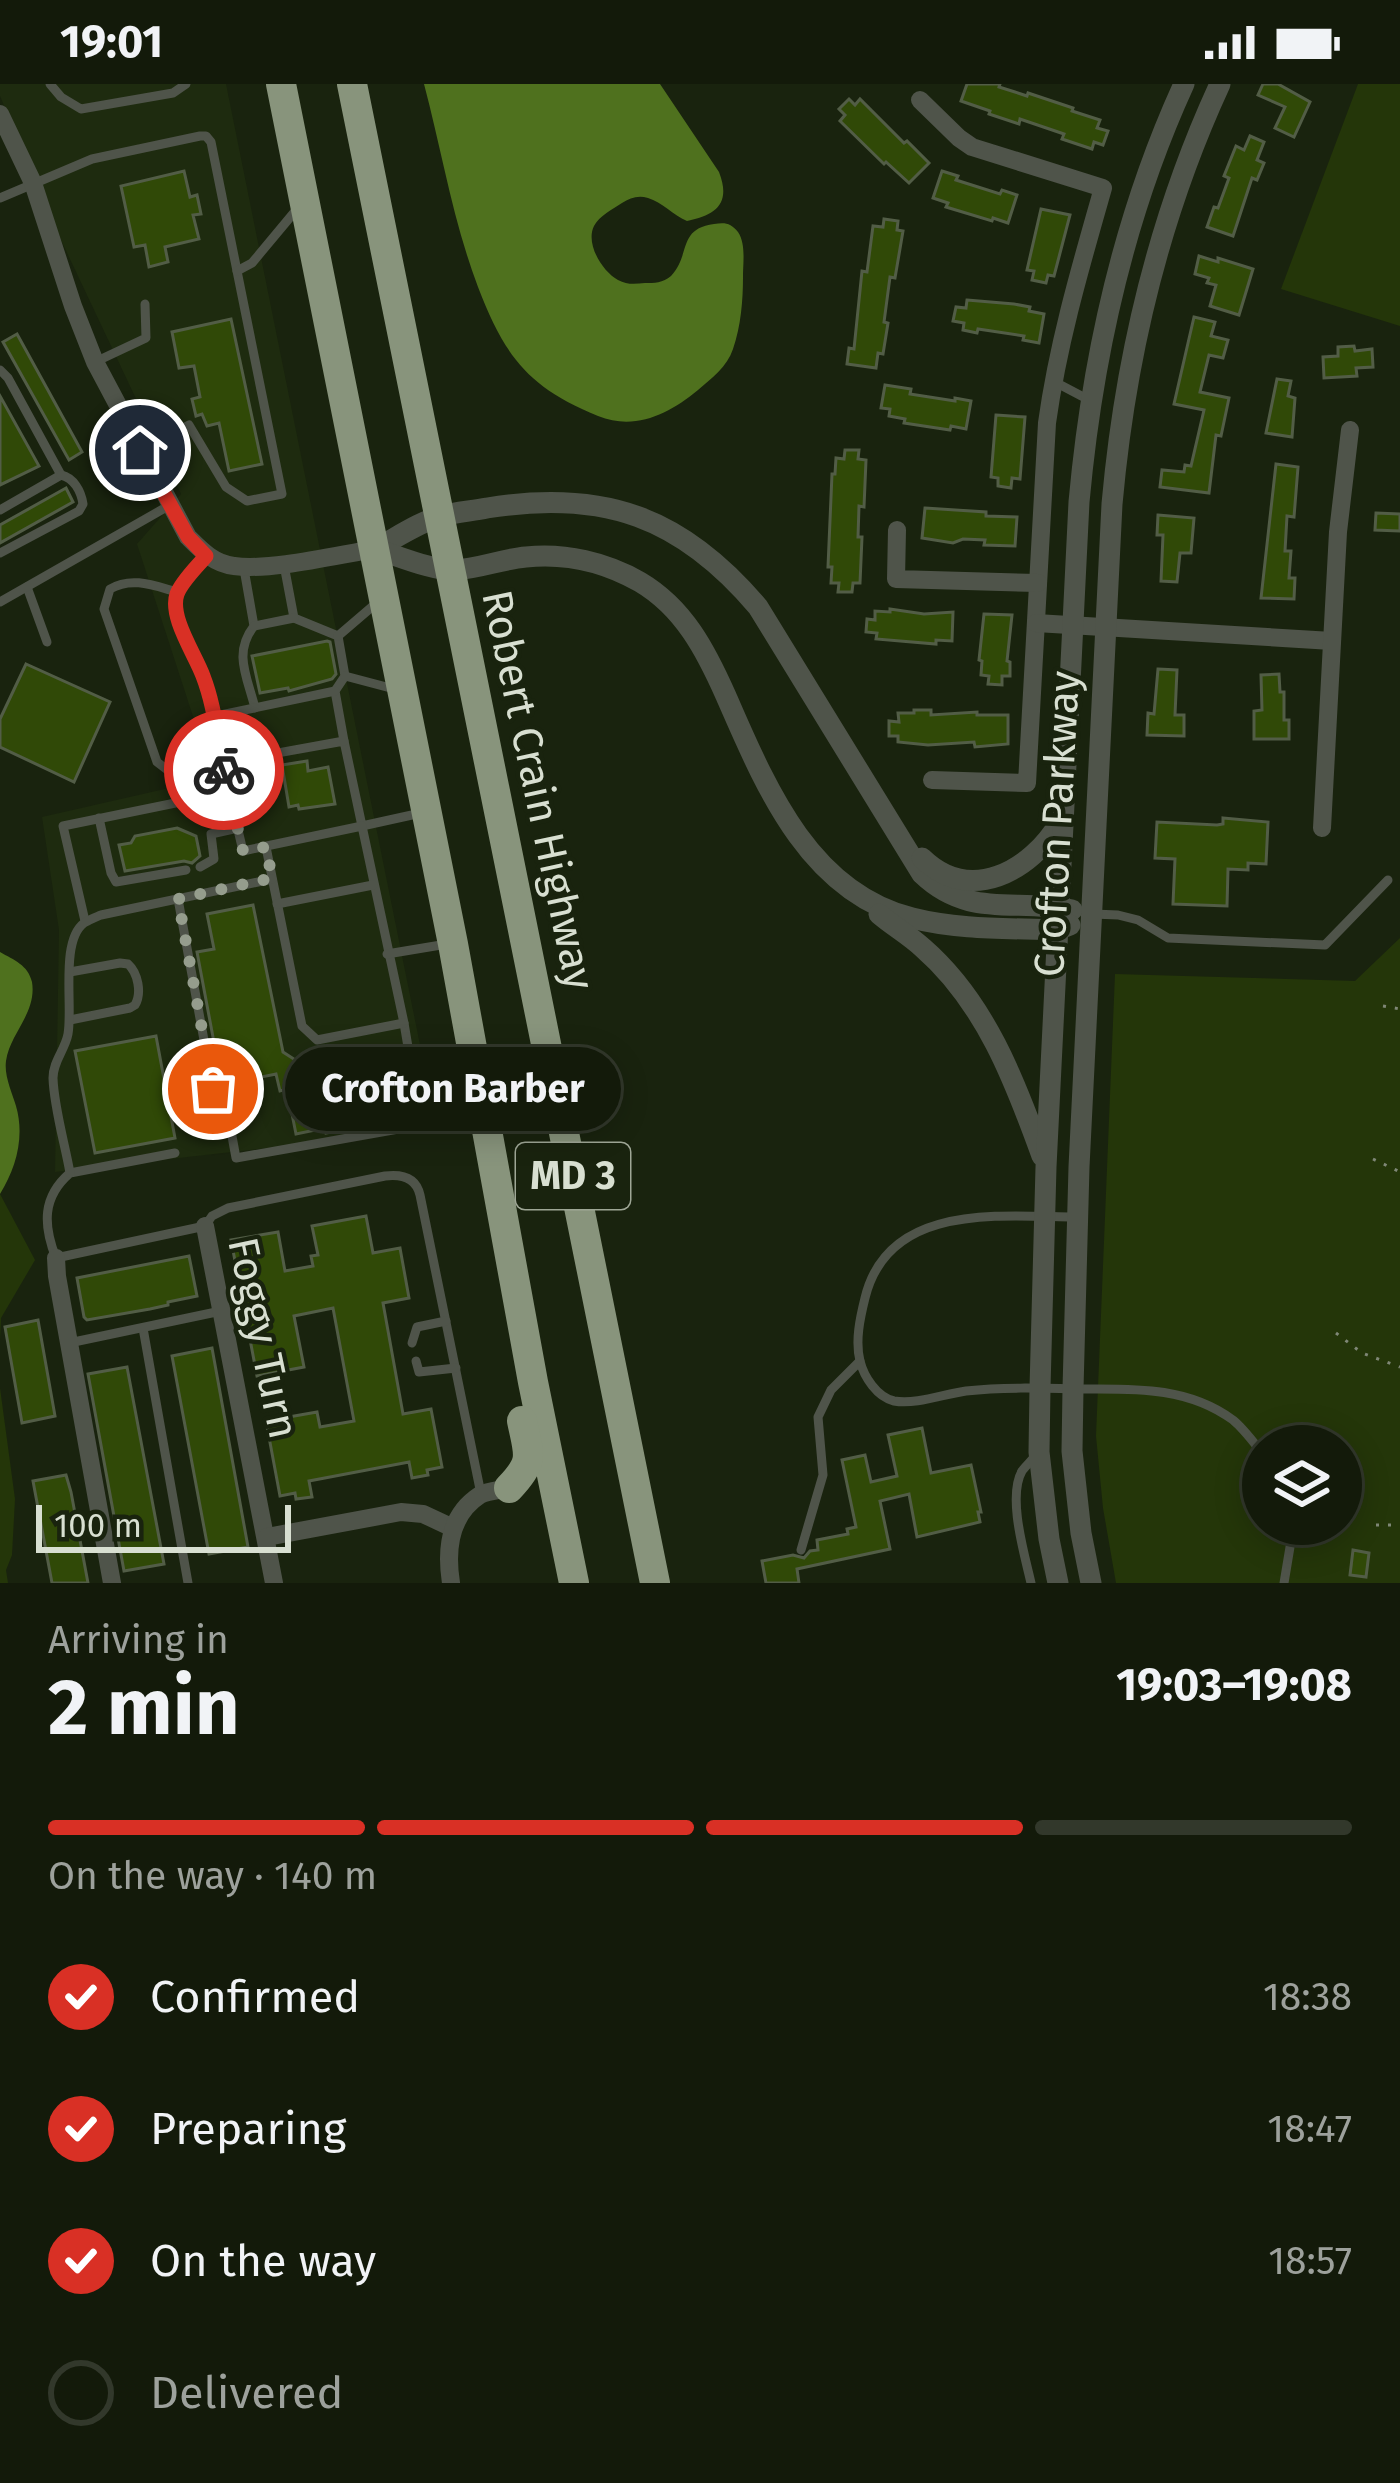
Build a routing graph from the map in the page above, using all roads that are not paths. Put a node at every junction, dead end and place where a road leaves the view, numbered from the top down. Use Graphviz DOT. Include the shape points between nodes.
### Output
graph roads {
  1 [pos="50,84"];
  2 [pos="186,84"];
  3 [pos="281,84"];
  4 [pos="352,84"];
  5 [pos="1184,84"];
  6 [pos="1220,84"];
  7 [pos="920,100"];
  8 [pos="0,114"];
  9 [pos="33,183"];
  10 [pos="0,198"];
  11 [pos="304,200"];
  12 [pos="236,272"];
  13 [pos="145,304"];
  14 [pos="95,362"];
  15 [pos="0,370"];
  16 [pos="1053,381"];
  17 [pos="1090,401"];
  18 [pos="1350,430"];
  19 [pos="140,450"];
  20 [pos="62,475"];
  21 [pos="170,505"];
  22 [pos="0,510"];
  23 [pos="439,516"];
  24 [pos="897,530"];
  25 [pos="375,549"];
  26 [pos="0,553"];
  27 [pos="206,556"];
  28 [pos="284,564"];
  29 [pos="243,566"];
  30 [pos="450,571"];
  31 [pos="1038,583"];
  32 [pos="27,587"];
  33 [pos="177,592"];
  34 [pos="384,597"];
  35 [pos="0,602"];
  36 [pos="293,618"];
  37 [pos="1036,623"];
  38 [pos="1071,625"];
  39 [pos="254,626"];
  40 [pos="1104,626"];
  41 [pos="338,636"];
  42 [pos="1332,641"];
  43 [pos="47,642"];
  44 [pos="345,676"];
  45 [pos="335,691"];
  46 [pos="403,692"];
  47 [pos="255,708"];
  48 [pos="216,716"];
  49 [pos="344,741"];
  50 [pos="222,763"];
  51 [pos="932,780"];
  52 [pos="229,792"];
  53 [pos="427,812"];
  54 [pos="1063,817"];
  55 [pos="99,818"];
  56 [pos="362,826"];
  57 [pos="238,828"];
  58 [pos="1322,828"];
  59 [pos="898,834"];
  60 [pos="266,847"];
  61 [pos="200,867"];
  62 [pos="185,870"];
  63 [pos="272,878"];
  64 [pos="1388,880"];
  65 [pos="374,886"];
  66 [pos="855,894"];
  67 [pos="178,899"];
  68 [pos="277,904"];
  69 [pos="1093,914"];
  70 [pos="1058,919"];
  71 [pos="85,922"];
  72 [pos="453,944"];
  73 [pos="387,954"];
  74 [pos="70,972"];
  75 [pos="70,1021"];
  76 [pos="404,1023"];
  77 [pos="487,1129"];
  78 [pos="175,1153"];
  79 [pos="1046,1166"];
  80 [pos="70,1173"];
  81 [pos="1045,1217"];
  82 [pos="1078,1217"];
  83 [pos="205,1226"];
  84 [pos="56,1258"];
  85 [pos="221,1311"];
  86 [pos="446,1321"];
  87 [pos="142,1328"];
  88 [pos="70,1343"];
  89 [pos="412,1343"];
  90 [pos="416,1361"];
  91 [pos="860,1361"];
  92 [pos="456,1369"];
  93 [pos="1040,1388"];
  94 [pos="1073,1389"];
  95 [pos="1242,1430"];
  96 [pos="1039,1452"];
  97 [pos="495,1491"];
  98 [pos="453,1528"];
  99 [pos="267,1537"];
  100 [pos="1290,1545"];
  101 [pos="801,1550"];
  102 [pos="268,1582"];
  103 [pos="112,1583"];
  104 [pos="188,1583"];
  105 [pos="452,1583"];
  106 [pos="563,1583"];
  107 [pos="574,1583"];
  108 [pos="655,1583"];
  109 [pos="1030,1583"];
  110 [pos="1058,1583"];
  111 [pos="1091,1583"];
  112 [pos="1284,1583"];
  1 -- 2 [label="lane" via="81,109"];
  3 -- 11 [label="highway, MD 3"];
  4 -- 23 [label="highway, Robert Crain Highway / MD 3"];
  5 -- 17 [label="street, Crofton Parkway" via="1124,253"];
  6 -- 40 [label="street, Crofton Parkway" via="1175,196 1132,357"];
  7 -- 16 [label="street" via="972,147 1103,188"];
  8 -- 9 [label="street"];
  9 -- 10 [label="lane"];
  9 -- 12 [label="lane" via="92,159 206,136"];
  9 -- 14 [label="street"];
  11 -- 12 [label="lane"];
  11 -- 25 [label="highway, MD 3"];
  12 -- 19 [label="lane" via="282,494 247,501 226,487 189,425"];
  13 -- 14 [label="lane" via="146,338"];
  14 -- 19 [label="street"];
  15 -- 20 [label="lane"];
  16 -- 17 [label="lane"];
  16 -- 31 [label="street"];
  17 -- 38 [label="street, Crofton Parkway"];
  18 -- 42 [label="street"];
  19 -- 21 [label="street"];
  20 -- 22 [label="lane"];
  20 -- 26 [label="lane" via="82,498 79,511"];
  21 -- 27 [label="street"];
  21 -- 32 [label="lane"];
  23 -- 25 [label="street"];
  23 -- 30 [label="highway, Robert Crain Highway / MD 3"];
  23 -- 59 [label="street" via="516,504 599,506 658,525 706,553 758,607"];
  24 -- 31 [label="street" via="896,579"];
  25 -- 28 [label="street"];
  25 -- 30 [label="street"];
  25 -- 34 [label="highway, MD 3"];
  27 -- 29 [label="street"];
  27 -- 33 [label="lane"];
  28 -- 29 [label="street"];
  28 -- 36 [label="lane"];
  29 -- 39 [label="lane"];
  30 -- 66 [label="street" via="559,556 612,568 664,599 702,645 784,816"];
  30 -- 108 [label="highway, Robert Crain Highway / MD 3"];
  31 -- 37 [label="street"];
  32 -- 35 [label="lane"];
  32 -- 43 [label="lane"];
  33 -- 48 [label="lane" via="177,614"];
  33 -- 50 [label="lane" via="119,584 104,609 157,761 170,772"];
  34 -- 41 [label="lane"];
  34 -- 46 [label="highway, MD 3"];
  36 -- 39 [label="lane"];
  36 -- 41 [label="lane"];
  37 -- 38 [label="street"];
  37 -- 51 [label="street" via="1027,784"];
  38 -- 40 [label="street"];
  38 -- 54 [label="street, Crofton Parkway"];
  39 -- 47 [label="lane" via="242,654"];
  40 -- 42 [label="street"];
  40 -- 69 [label="street, Crofton Parkway"];
  41 -- 44 [label="lane"];
  42 -- 58 [label="street"];
  44 -- 45 [label="lane"];
  44 -- 46 [label="lane"];
  45 -- 47 [label="lane"];
  45 -- 49 [label="lane"];
  46 -- 53 [label="highway, MD 3"];
  47 -- 48 [label="lane"];
  48 -- 50 [label="lane"];
  49 -- 50 [label="lane"];
  49 -- 56 [label="lane"];
  50 -- 52 [label="lane"];
  52 -- 55 [label="lane"];
  52 -- 57 [label="lane"];
  53 -- 56 [label="lane"];
  53 -- 72 [label="highway, MD 3"];
  54 -- 59 [label="street" via="1037,854 986,879 947,875"];
  54 -- 70 [label="street, Crofton Parkway"];
  55 -- 62 [label="lane" via="116,882"];
  55 -- 71 [label="lane" via="63,826"];
  56 -- 60 [label="lane"];
  56 -- 65 [label="lane"];
  57 -- 60 [label="lane" via="243,851"];
  57 -- 61 [label="lane" via="212,834 214,859"];
  59 -- 70 [label="street" via="939,890"];
  60 -- 63 [label="lane"];
  63 -- 67 [label="lane"];
  63 -- 68 [label="lane"];
  64 -- 69 [label="lane" via="1325,945 1168,938 1138,920"];
  65 -- 68 [label="lane"];
  65 -- 73 [label="lane"];
  66 -- 70 [label="street" via="941,924"];
  66 -- 79 [label="street" via="964,992 997,1046"];
  67 -- 71 [label="lane"];
  67 -- 76 [label="lane" via="213,1089 226,1108 236,1158 421,1125"];
  68 -- 76 [label="lane" via="302,1026 317,1040"];
  69 -- 70 [label="street"];
  69 -- 82 [label="street, Crofton Parkway"];
  70 -- 79 [label="street, Crofton Parkway"];
  71 -- 74 [label="lane" via="70,950"];
  72 -- 73 [label="lane"];
  72 -- 77 [label="highway, MD 3"];
  73 -- 76 [label="lane"];
  74 -- 75 [label="lane"];
  74 -- 75 [label="lane" via="128,964 139,994 130,1008"];
  75 -- 80 [label="lane" via="53,1078"];
  77 -- 97 [label="highway" via="500,1307 529,1455 526,1471"];
  77 -- 107 [label="highway, MD 3"];
  78 -- 80 [label="lane"];
  79 -- 81 [label="street, Crofton Parkway"];
  80 -- 84 [label="lane" via="46,1214"];
  81 -- 82 [label="lane"];
  81 -- 91 [label="lane" via="949,1220 905,1239 868,1287"];
  81 -- 93 [label="street, Crofton Parkway"];
  82 -- 94 [label="street, Crofton Parkway"];
  83 -- 84 [label="lane, Foggy Turn"];
  83 -- 85 [label="street, Foggy Turn"];
  83 -- 86 [label="lane" via="227,1208 406,1178 418,1188"];
  84 -- 88 [label="street"];
  85 -- 87 [label="lane"];
  85 -- 99 [label="street, Foggy Turn"];
  86 -- 89 [label="lane" via="417,1327"];
  86 -- 92 [label="lane"];
  87 -- 88 [label="lane"];
  87 -- 104 [label="lane"];
  88 -- 103 [label="street"];
  90 -- 92 [label="lane" via="418,1372"];
  91 -- 93 [label="lane" via="877,1392 899,1402"];
  91 -- 101 [label="lane" via="831,1390 818,1418 823,1475"];
  92 -- 97 [label="lane"];
  93 -- 94 [label="lane"];
  93 -- 96 [label="street, Crofton Parkway"];
  94 -- 95 [label="lane" via="1177,1394"];
  94 -- 111 [label="street, Crofton Parkway" via="1072,1450"];
  96 -- 109 [label="lane" via="1017,1484"];
  96 -- 110 [label="street, Crofton Parkway"];
  97 -- 98 [label="street"];
  97 -- 106 [label="highway" via="526,1492 537,1503"];
  98 -- 99 [label="street" via="400,1512"];
  98 -- 105 [label="street"];
  99 -- 102 [label="street, Foggy Turn"];
  100 -- 112 [label="lane"];
}
